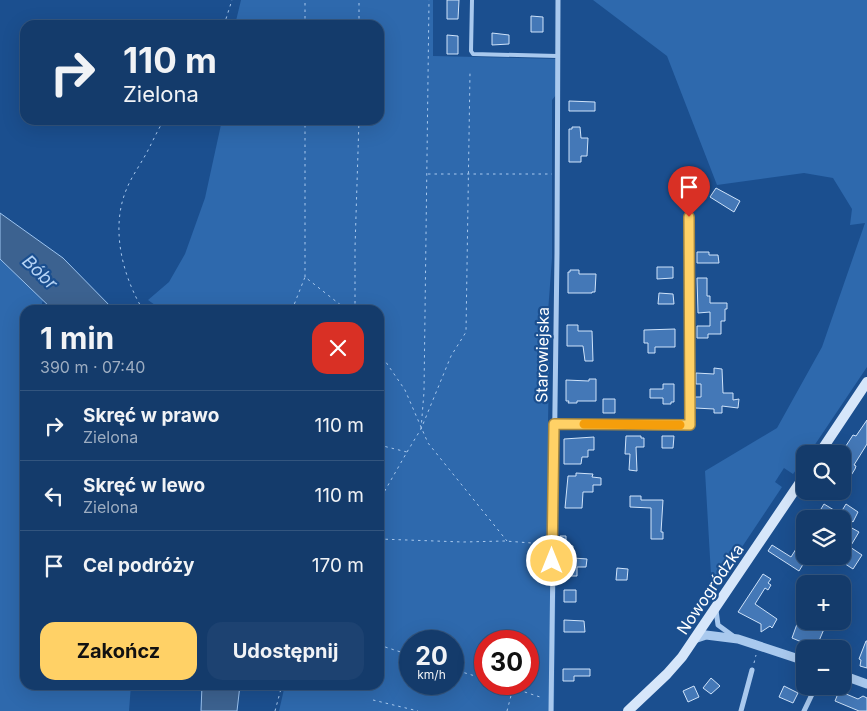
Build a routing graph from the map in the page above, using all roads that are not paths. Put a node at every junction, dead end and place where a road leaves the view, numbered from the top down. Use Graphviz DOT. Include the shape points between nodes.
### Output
graph roads {
  1 [pos="472,0"];
  2 [pos="558,0"];
  3 [pos="557,56"];
  4 [pos="689,217"];
  5 [pos="867,382"];
  6 [pos="554,424"];
  7 [pos="825,445"];
  8 [pos="796,488"];
  9 [pos="716,607"];
  10 [pos="694,639"];
  11 [pos="738,639"];
  12 [pos="796,658"];
  13 [pos="752,670"];
  14 [pos="851,678"];
  15 [pos="867,684"];
  16 [pos="812,695"];
  17 [pos="551,711"];
  18 [pos="628,711"];
  19 [pos="741,711"];
  20 [pos="804,711"];
  1 -- 3 [label="lane" via="473,54"];
  2 -- 3 [label="street, Starowiejska"];
  3 -- 6 [label="street, Starowiejska"];
  4 -- 6 [label="street" via="690,425"];
  5 -- 7 [label="main road"];
  6 -- 17 [label="street, Starowiejska"];
  8 -- 9 [label="main road, Nowogródzka"];
  9 -- 10 [label="main road, Nowogródzka"];
  9 -- 11 [label="street" via="718,625"];
  10 -- 11 [label="street" via="706,635"];
  10 -- 18 [label="main road, Nowogródzka" via="667,674"];
  11 -- 12 [label="street"];
  13 -- 19 [label="street"];
  14 -- 15 [label="street"];
  16 -- 20 [label="street"];
}
